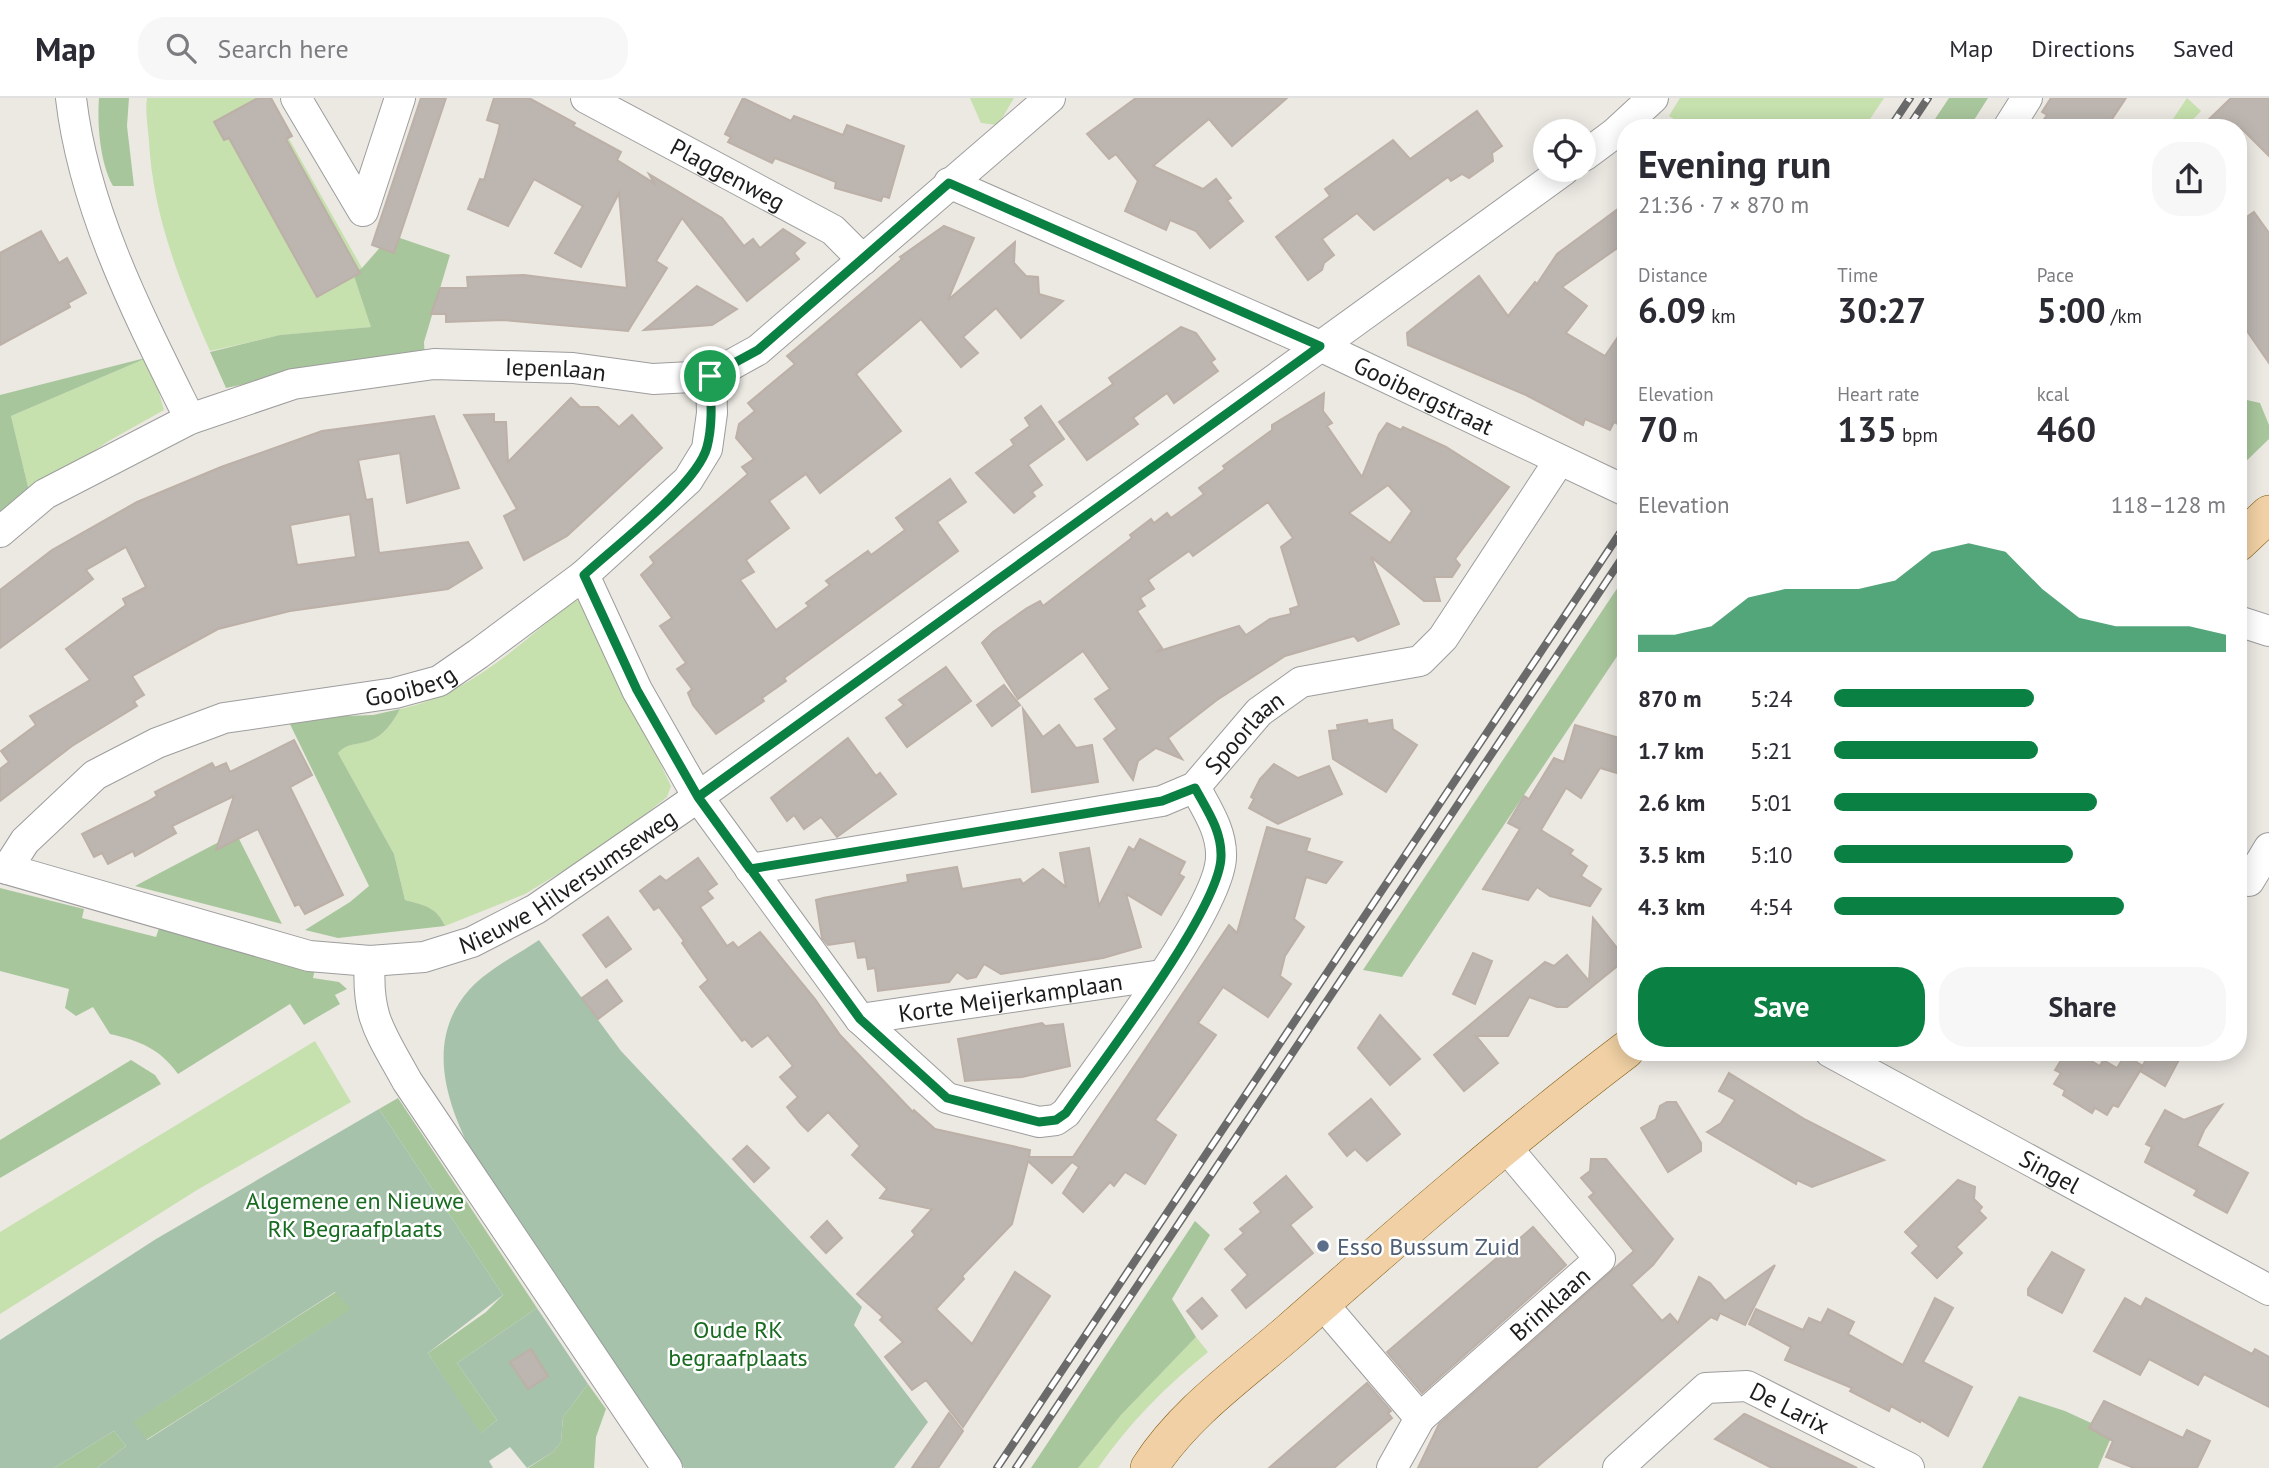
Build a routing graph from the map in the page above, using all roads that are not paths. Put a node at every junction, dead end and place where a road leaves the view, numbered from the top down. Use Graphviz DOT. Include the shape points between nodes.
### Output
graph roads {
  1 [pos="71,98"];
  2 [pos="296,98"];
  3 [pos="400,98"];
  4 [pos="586,98"];
  5 [pos="1050,98"];
  6 [pos="1653,98"];
  7 [pos="2027,98"];
  8 [pos="1630,119"];
  9 [pos="2014,119"];
  10 [pos="1617,131"];
  11 [pos="1596,147"];
  12 [pos="1547,182"];
  13 [pos="949,183"];
  14 [pos="863,260"];
  15 [pos="1320,346"];
  16 [pos="710,376"];
  17 [pos="190,419"];
  18 [pos="1559,461"];
  19 [pos="1617,487"];
  20 [pos="2269,514"];
  21 [pos="0,532"];
  22 [pos="2247,535"];
  23 [pos="584,575"];
  24 [pos="2247,624"];
  25 [pos="2269,631"];
  26 [pos="1195,788"];
  27 [pos="698,797"];
  28 [pos="2269,848"];
  29 [pos="3,868"];
  30 [pos="750,869"];
  31 [pos="2249,881"];
  32 [pos="370,961"];
  33 [pos="1162,975"];
  34 [pos="860,1019"];
  35 [pos="1617,1057"];
  36 [pos="1847,1061"];
  37 [pos="1506,1147"];
  38 [pos="2269,1290"];
  39 [pos="1322,1303"];
  40 [pos="1420,1418"];
  41 [pos="1906,1466"];
  42 [pos="667,1468"];
  43 [pos="1149,1468"];
  44 [pos="1392,1468"];
  45 [pos="1618,1468"];
  1 -- 17 [label="street" via="108,243"];
  2 -- 3 [label="street" via="363,211"];
  4 -- 14 [label="street, Plaggenweg" via="833,230"];
  5 -- 13 [label="street, Iepenlaan"];
  6 -- 8 [label="street"];
  7 -- 9 [label="street"];
  10 -- 11 [label="street"];
  12 -- 15 [label="street, Nieuwe Hilversumseweg"];
  13 -- 14 [label="street, Iepenlaan"];
  13 -- 15 [label="street, Gooibergstraat"];
  14 -- 16 [label="street, Iepenlaan" via="758,350"];
  15 -- 18 [label="street, Gooibergstraat"];
  15 -- 27 [label="street, Nieuwe Hilversumseweg"];
  16 -- 17 [label="street, Iepenlaan" via="653,379 573,368 434,364 293,384"];
  16 -- 23 [label="street, Gooiberg" via="712,413 707,449 688,480"];
  17 -- 21 [label="street, Iepenlaan" via="45,494"];
  18 -- 19 [label="street, Gooibergstraat"];
  18 -- 26 [label="street, Spoorlaan" via="1443,638 1420,661 1301,682 1259,712"];
  20 -- 22 [label="main road"];
  23 -- 27 [label="street" via="637,690"];
  23 -- 29 [label="street, Gooiberg" via="439,681 395,693 224,718 157,743 95,775"];
  24 -- 25 [label="street"];
  26 -- 30 [label="street, Spoorlaan" via="1162,801"];
  26 -- 33 [label="street" via="1221,836 1222,859 1216,886"];
  27 -- 30 [label="street"];
  27 -- 32 [label="street, Nieuwe Hilversumseweg" via="536,909 472,942 424,957"];
  28 -- 31 [label="street"];
  29 -- 32 [label="street, Nieuwe Hilversumseweg" via="309,956"];
  30 -- 34 [label="street"];
  32 -- 42 [label="street" via="372,1013 407,1081"];
  33 -- 34 [label="street, Korte Meijerkamplaan"];
  33 -- 34 [label="street" via="1066,1113 1056,1120 1039,1122 947,1098"];
  35 -- 37 [label="main road"];
  36 -- 38 [label="street, Singel"];
  37 -- 39 [label="main road"];
  37 -- 40 [label="street, Brinklaan" via="1600,1259"];
  39 -- 40 [label="street"];
  39 -- 43 [label="main road" via="1194,1415"];
  40 -- 44 [label="street, Brinklaan"];
  41 -- 45 [label="street, De Larix" via="1747,1386 1706,1388"];
}
